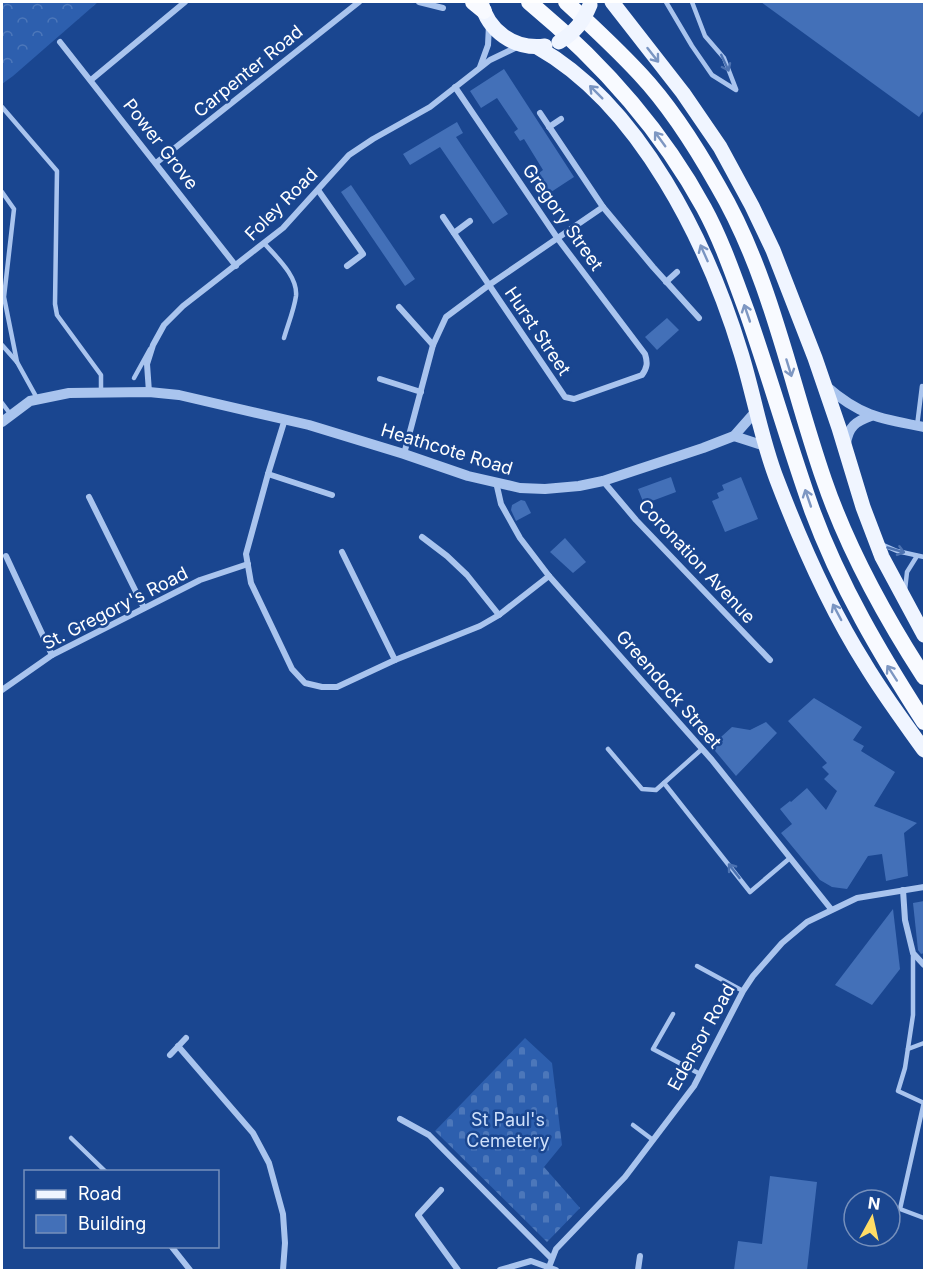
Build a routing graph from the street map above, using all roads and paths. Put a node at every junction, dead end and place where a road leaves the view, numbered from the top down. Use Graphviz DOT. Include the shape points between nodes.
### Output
graph roads {
  1 [pos="185,2"];
  2 [pos="359,2"];
  3 [pos="419,2"];
  4 [pos="529,2"];
  5 [pos="566,2"];
  6 [pos="612,2"];
  7 [pos="666,2"];
  8 [pos="692,2"];
  9 [pos="590,3"];
  10 [pos="443,8"];
  11 [pos="482,9"];
  12 [pos="60,42"];
  13 [pos="530,46"];
  14 [pos="479,68"];
  15 [pos="91,80"];
  16 [pos="455,87"];
  17 [pos="2,107"];
  18 [pos="540,113"];
  19 [pos="561,119"];
  20 [pos="549,127"];
  21 [pos="156,163"];
  22 [pos="318,190"];
  23 [pos="2,192"];
  24 [pos="603,207"];
  25 [pos="442,217"];
  26 [pos="470,221"];
  27 [pos="454,233"];
  28 [pos="558,239"];
  29 [pos="264,243"];
  30 [pos="236,266"];
  31 [pos="347,266"];
  32 [pos="677,272"];
  33 [pos="666,282"];
  34 [pos="489,285"];
  35 [pos="399,308"];
  36 [pos="699,318"];
  37 [pos="284,338"];
  38 [pos="2,345"];
  39 [pos="153,345"];
  40 [pos="433,345"];
  41 [pos="17,362"];
  42 [pos="648,363"];
  43 [pos="134,378"];
  44 [pos="380,379"];
  45 [pos="824,384"];
  46 [pos="922,386"];
  47 [pos="101,392"];
  48 [pos="149,392"];
  49 [pos="421,392"];
  50 [pos="38,400"];
  51 [pos="2,403"];
  52 [pos="756,411"];
  53 [pos="11,415"];
  54 [pos="871,416"];
  55 [pos="285,419"];
  56 [pos="2,422"];
  57 [pos="921,427"];
  58 [pos="734,436"];
  59 [pos="765,446"];
  60 [pos="846,449"];
  61 [pos="404,454"];
  62 [pos="267,474"];
  63 [pos="603,481"];
  64 [pos="496,483"];
  65 [pos="332,495"];
  66 [pos="88,497"];
  67 [pos="422,537"];
  68 [pos="876,541"];
  69 [pos="342,552"];
  70 [pos="6,556"];
  71 [pos="917,556"];
  72 [pos="924,557"];
  73 [pos="248,564"];
  74 [pos="549,576"];
  75 [pos="905,598"];
  76 [pos="144,608"];
  77 [pos="499,615"];
  78 [pos="924,634"];
  79 [pos="52,655"];
  80 [pos="394,660"];
  81 [pos="770,660"];
  82 [pos="924,677"];
  83 [pos="2,690"];
  84 [pos="924,722"];
  85 [pos="608,749"];
  86 [pos="702,749"];
  87 [pos="924,750"];
  88 [pos="664,783"];
  89 [pos="790,858"];
  90 [pos="924,887"];
  91 [pos="903,890"];
  92 [pos="831,909"];
  93 [pos="913,952"];
  94 [pos="924,965"];
  95 [pos="697,966"];
  96 [pos="743,991"];
  97 [pos="673,1014"];
  98 [pos="186,1038"];
  99 [pos="924,1043"];
  100 [pos="178,1046"];
  101 [pos="908,1048"];
  102 [pos="170,1055"];
  103 [pos="700,1074"];
  104 [pos="924,1103"];
  105 [pos="400,1119"];
  106 [pos="633,1125"];
  107 [pos="71,1138"];
  108 [pos="653,1140"];
  109 [pos="104,1170"];
  110 [pos="441,1190"];
  111 [pos="924,1218"];
  112 [pos="173,1248"];
  113 [pos="640,1256"];
  114 [pos="551,1258"];
  115 [pos="549,1267"];
  116 [pos="190,1270"];
  117 [pos="283,1270"];
  118 [pos="458,1270"];
  119 [pos="500,1270"];
  120 [pos="556,1270"];
  121 [pos="638,1270"];
  1 -- 15 [label="street"];
  2 -- 21 [label="street, Carpenter Road"];
  3 -- 10 [label="street"];
  84 -- 4 [label="highway, one-way" via="887,666 837,571 813,512 730,263 704,208 669,151 621,89"];
  5 -- 82 [label="highway, one-way" via="642,75 719,187 766,297 841,524 870,587"];
  6 -- 45 [label="main road, one-way" via="720,147 773,250"];
  8 -- 7 [label="lane, one-way" via="705,36 724,58 736,90 712,75"];
  9 -- 13 [label="main road, bridge" via="581,24 572,33 559,42"];
  11 -- 13 [label="main road" via="509,40"];
  11 -- 14 [label="street" via="488,45"];
  12 -- 15 [label="street, Power Grove"];
  13 -- 14 [label="street, Foley Road" via="508,50"];
  52 -- 13 [label="main road, one-way" via="721,292 700,244 661,176 634,136 596,92 570,69"];
  14 -- 16 [label="street, Foley Road"];
  15 -- 21 [label="street, Power Grove"];
  16 -- 22 [label="street, Foley Road" via="430,107 349,155"];
  16 -- 28 [label="street, Gregory Street"];
  17 -- 47 [label="lane" via="57,171 57,315 101,375"];
  18 -- 20 [label="street"];
  19 -- 20 [label="street"];
  20 -- 24 [label="street"];
  21 -- 30 [label="street, Power Grove"];
  22 -- 29 [label="street, Foley Road"];
  22 -- 31 [label="street" via="363,254"];
  23 -- 41 [label="lane" via="14,209 4,297"];
  24 -- 28 [label="street"];
  24 -- 33 [label="street"];
  25 -- 27 [label="street, Hurst Street"];
  26 -- 27 [label="street"];
  27 -- 34 [label="street, Hurst Street"];
  28 -- 34 [label="street"];
  28 -- 42 [label="street, Gregory Street"];
  29 -- 30 [label="street, Foley Road"];
  29 -- 37 [label="lane" via="295,284"];
  30 -- 39 [label="street, Foley Road" via="183,306 164,325"];
  32 -- 33 [label="street"];
  33 -- 36 [label="street"];
  34 -- 40 [label="street" via="446,317"];
  34 -- 42 [label="street, Hurst Street" via="561,393 569,399 642,375"];
  35 -- 40 [label="street"];
  38 -- 41 [label="lane"];
  39 -- 43 [label="lane"];
  39 -- 48 [label="street, Foley Road" via="147,364"];
  40 -- 49 [label="street"];
  41 -- 50 [label="lane"];
  44 -- 49 [label="street"];
  45 -- 54 [label="street" via="846,403"];
  45 -- 60 [label="main road"];
  46 -- 57 [label="lane"];
  47 -- 48 [label="street, Heathcote Road"];
  47 -- 50 [label="street, Heathcote Road" via="69,393"];
  48 -- 55 [label="street, Heathcote Road" via="190,397"];
  49 -- 61 [label="street"];
  50 -- 53 [label="street, Heathcote Road" via="30,401"];
  51 -- 53 [label="lane"];
  52 -- 58 [label="street, Heathcote Road"];
  52 -- 59 [label="main road"];
  53 -- 56 [label="street, Heathcote Road"];
  54 -- 57 [label="street"];
  54 -- 60 [label="street" via="854,424 847,436"];
  55 -- 61 [label="street, Heathcote Road"];
  55 -- 62 [label="street"];
  58 -- 59 [label="street"];
  58 -- 63 [label="street, Heathcote Road"];
  87 -- 59 [label="main road, one-way" via="864,663 827,594 790,514"];
  60 -- 68 [label="main road"];
  61 -- 64 [label="street, Heathcote Road"];
  62 -- 65 [label="street"];
  62 -- 73 [label="street" via="246,554"];
  63 -- 64 [label="street, Heathcote Road" via="545,489"];
  63 -- 81 [label="street, Coronation Avenue"];
  64 -- 74 [label="street, Greendock Street" via="501,504 520,538"];
  66 -- 76 [label="street"];
  67 -- 77 [label="street" via="467,575"];
  68 -- 71 [label="lane, one-way"];
  68 -- 75 [label="main road"];
  69 -- 80 [label="street"];
  70 -- 79 [label="street"];
  71 -- 72 [label="lane"];
  71 -- 75 [label="lane" via="907,572"];
  73 -- 76 [label="street, St. Gregory's Road" via="200,580"];
  73 -- 80 [label="street" via="251,583 292,669 305,683 337,687"];
  74 -- 77 [label="street"];
  74 -- 86 [label="street, Greendock Street"];
  75 -- 78 [label="main road"];
  76 -- 79 [label="street, St. Gregory's Road"];
  77 -- 80 [label="street"];
  79 -- 83 [label="street, St. Gregory's Road"];
  85 -- 88 [label="lane" via="642,789 656,790"];
  86 -- 88 [label="lane"];
  86 -- 89 [label="street, Greendock Street"];
  89 -- 88 [label="lane, one-way" via="750,892"];
  89 -- 92 [label="street, Greendock Street"];
  90 -- 91 [label="street, Edensor Road"];
  91 -- 92 [label="street, Edensor Road" via="858,898"];
  91 -- 93 [label="street"];
  92 -- 96 [label="street, Edensor Road" via="807,922 782,943"];
  93 -- 94 [label="street"];
  93 -- 101 [label="lane" via="913,1015"];
  95 -- 96 [label="lane"];
  96 -- 103 [label="street, Edensor Road"];
  97 -- 103 [label="lane" via="653,1049"];
  98 -- 100 [label="street"];
  99 -- 101 [label="lane"];
  100 -- 102 [label="street"];
  100 -- 117 [label="street" via="253,1133 269,1163 284,1214"];
  101 -- 104 [label="lane" via="898,1091"];
  103 -- 108 [label="street, Edensor Road"];
  104 -- 111 [label="lane" via="900,1209"];
  105 -- 114 [label="street" via="429,1135"];
  106 -- 108 [label="lane"];
  107 -- 109 [label="lane"];
  108 -- 114 [label="street, Edensor Road" via="625,1177 556,1248"];
  110 -- 118 [label="street" via="418,1215"];
  112 -- 116 [label="street"];
  113 -- 121 [label="street"];
  114 -- 115 [label="street, Edensor Road"];
  115 -- 119 [label="street" via="531,1261"];
  115 -- 120 [label="street"];
}
